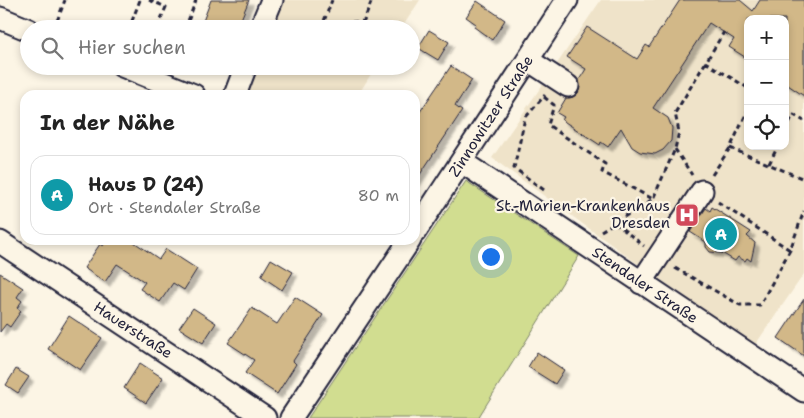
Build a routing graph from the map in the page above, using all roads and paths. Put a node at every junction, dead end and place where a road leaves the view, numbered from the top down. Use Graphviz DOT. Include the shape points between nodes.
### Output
graph roads {
  1 [pos="65,0"];
  2 [pos="140,0"];
  3 [pos="149,0"];
  4 [pos="196,0"];
  5 [pos="272,0"];
  6 [pos="332,0"];
  7 [pos="372,0"];
  8 [pos="567,0"];
  9 [pos="0,18"];
  10 [pos="57,20"];
  11 [pos="132,20"];
  12 [pos="161,20"];
  13 [pos="188,20"];
  14 [pos="264,20"];
  15 [pos="324,20"];
  16 [pos="364,20"];
  17 [pos="20,26"];
  18 [pos="724,32"];
  19 [pos="528,60"];
  20 [pos="705,62"];
  21 [pos="144,75"];
  22 [pos="243,75"];
  23 [pos="563,82"];
  24 [pos="744,86"];
  25 [pos="182,90"];
  26 [pos="237,90"];
  27 [pos="544,97"];
  28 [pos="789,112"];
  29 [pos="793,115"];
  30 [pos="744,118"];
  31 [pos="804,121"];
  32 [pos="789,123"];
  33 [pos="675,148"];
  34 [pos="730,148"];
  35 [pos="776,150"];
  36 [pos="462,162"];
  37 [pos="769,164"];
  38 [pos="804,179"];
  39 [pos="702,190"];
  40 [pos="546,191"];
  41 [pos="653,199"];
  42 [pos="804,211"];
  43 [pos="615,223"];
  44 [pos="420,225"];
  45 [pos="593,226"];
  46 [pos="0,242"];
  47 [pos="407,245"];
  48 [pos="790,250"];
  49 [pos="658,258"];
  50 [pos="641,283"];
  51 [pos="804,391"];
  52 [pos="265,418"];
  53 [pos="291,418"];
  1 -- 10 [label="path"];
  2 -- 11 [label="path"];
  3 -- 12 [label="path" via="166,7"];
  4 -- 13 [label="path"];
  5 -- 14 [label="street"];
  6 -- 15 [label="path"];
  7 -- 16 [label="path"];
  8 -- 19 [label="street, Zinnowitzer Straße"];
  9 -- 17 [label="street"];
  18 -- 20 [label="path"];
  19 -- 23 [label="street"];
  19 -- 36 [label="street, Zinnowitzer Straße"];
  20 -- 24 [label="path"];
  20 -- 33 [label="path" via="675,113 679,132"];
  21 -- 25 [label="street"];
  22 -- 26 [label="street"];
  23 -- 27 [label="path"];
  27 -- 40 [label="path" via="525,118 514,168"];
  27 -- 41 [label="path" via="554,105 548,125 605,164 602,172"];
  28 -- 29 [label="path"];
  29 -- 31 [label="path"];
  29 -- 32 [label="path"];
  30 -- 34 [label="path"];
  33 -- 39 [label="path"];
  33 -- 41 [label="path"];
  34 -- 37 [label="path"];
  34 -- 39 [label="path"];
  35 -- 37 [label="path"];
  36 -- 44 [label="street, Zinnowitzer Straße"];
  36 -- 50 [label="street, Stendaler Straße"];
  37 -- 38 [label="path"];
  39 -- 48 [label="path"];
  39 -- 49 [label="street"];
  41 -- 43 [label="path"];
  42 -- 48 [label="path"];
  43 -- 45 [label="path" via="601,231"];
  43 -- 49 [label="path"];
  46 -- 52 [label="street, Hauerstraße"];
  47 -- 53 [label="street"];
  48 -- 49 [label="path" via="760,305 740,305"];
  49 -- 50 [label="street"];
  50 -- 51 [label="street, Stendaler Straße"];
}
